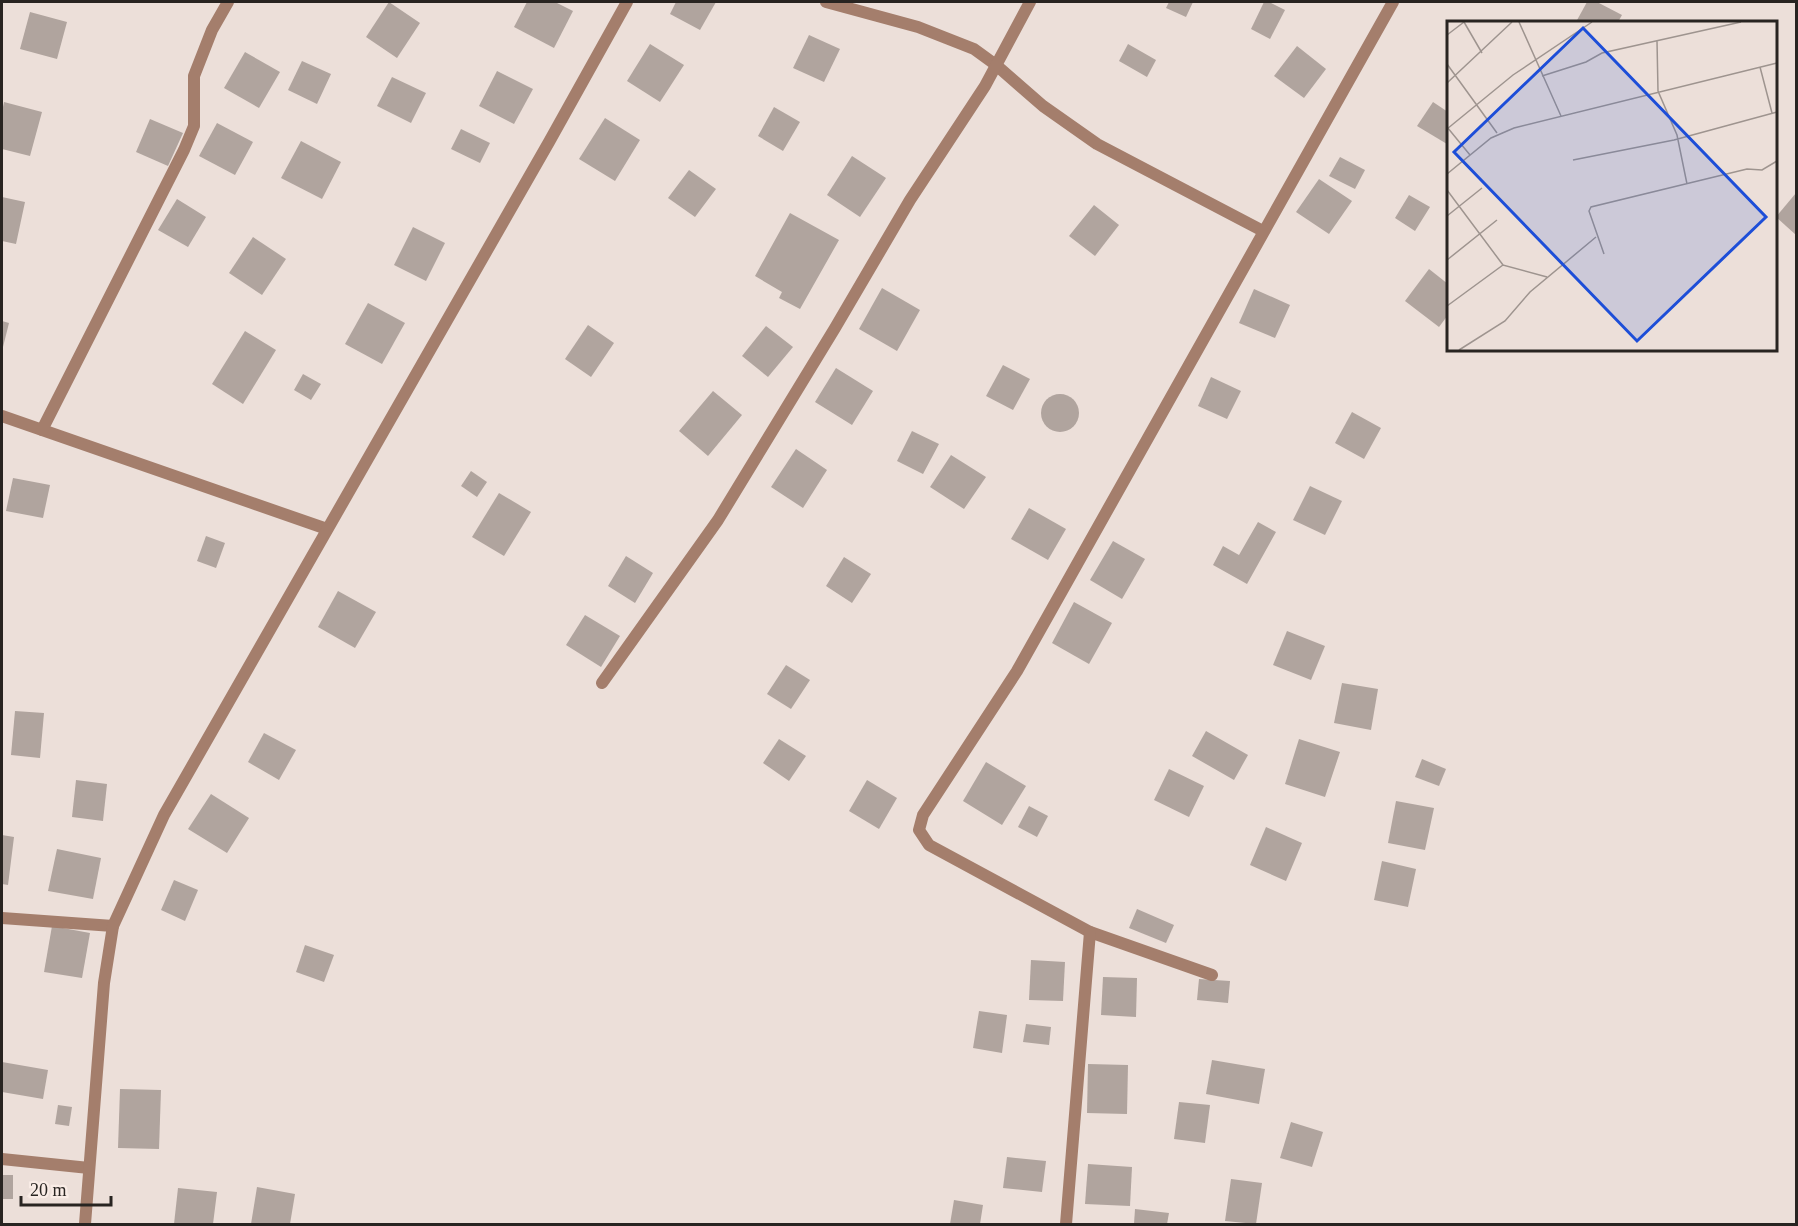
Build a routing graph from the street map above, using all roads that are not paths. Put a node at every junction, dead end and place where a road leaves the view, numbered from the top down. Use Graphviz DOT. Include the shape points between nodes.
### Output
graph roads {
  1 [pos="228,2"];
  2 [pos="627,2"];
  3 [pos="826,2"];
  4 [pos="1030,2"];
  5 [pos="1393,2"];
  6 [pos="996,65"];
  7 [pos="1263,231"];
  8 [pos="2,416"];
  9 [pos="42,430"];
  10 [pos="327,529"];
  11 [pos="602,683"];
  12 [pos="2,918"];
  13 [pos="113,926"];
  14 [pos="1090,932"];
  15 [pos="1212,975"];
  16 [pos="2,1159"];
  17 [pos="89,1168"];
  18 [pos="85,1224"];
  19 [pos="1066,1224"];
  1 -- 9 [label="street" via="194,76 194,126 184,150"];
  2 -- 10 [label="street"];
  3 -- 6 [label="street" via="918,27 974,50"];
  4 -- 6 [label="street"];
  5 -- 7 [label="street"];
  6 -- 7 [label="street" via="1043,106 1097,144"];
  6 -- 11 [label="street" via="910,200 718,520"];
  7 -- 14 [label="street" via="1017,671 923,815 919,830 929,845"];
  8 -- 9 [label="street"];
  9 -- 10 [label="street"];
  10 -- 13 [label="street" via="164,815"];
  12 -- 13 [label="street"];
  13 -- 17 [label="street" via="104,983"];
  14 -- 15 [label="street"];
  14 -- 19 [label="street"];
  16 -- 17 [label="street"];
  17 -- 18 [label="street"];
}
